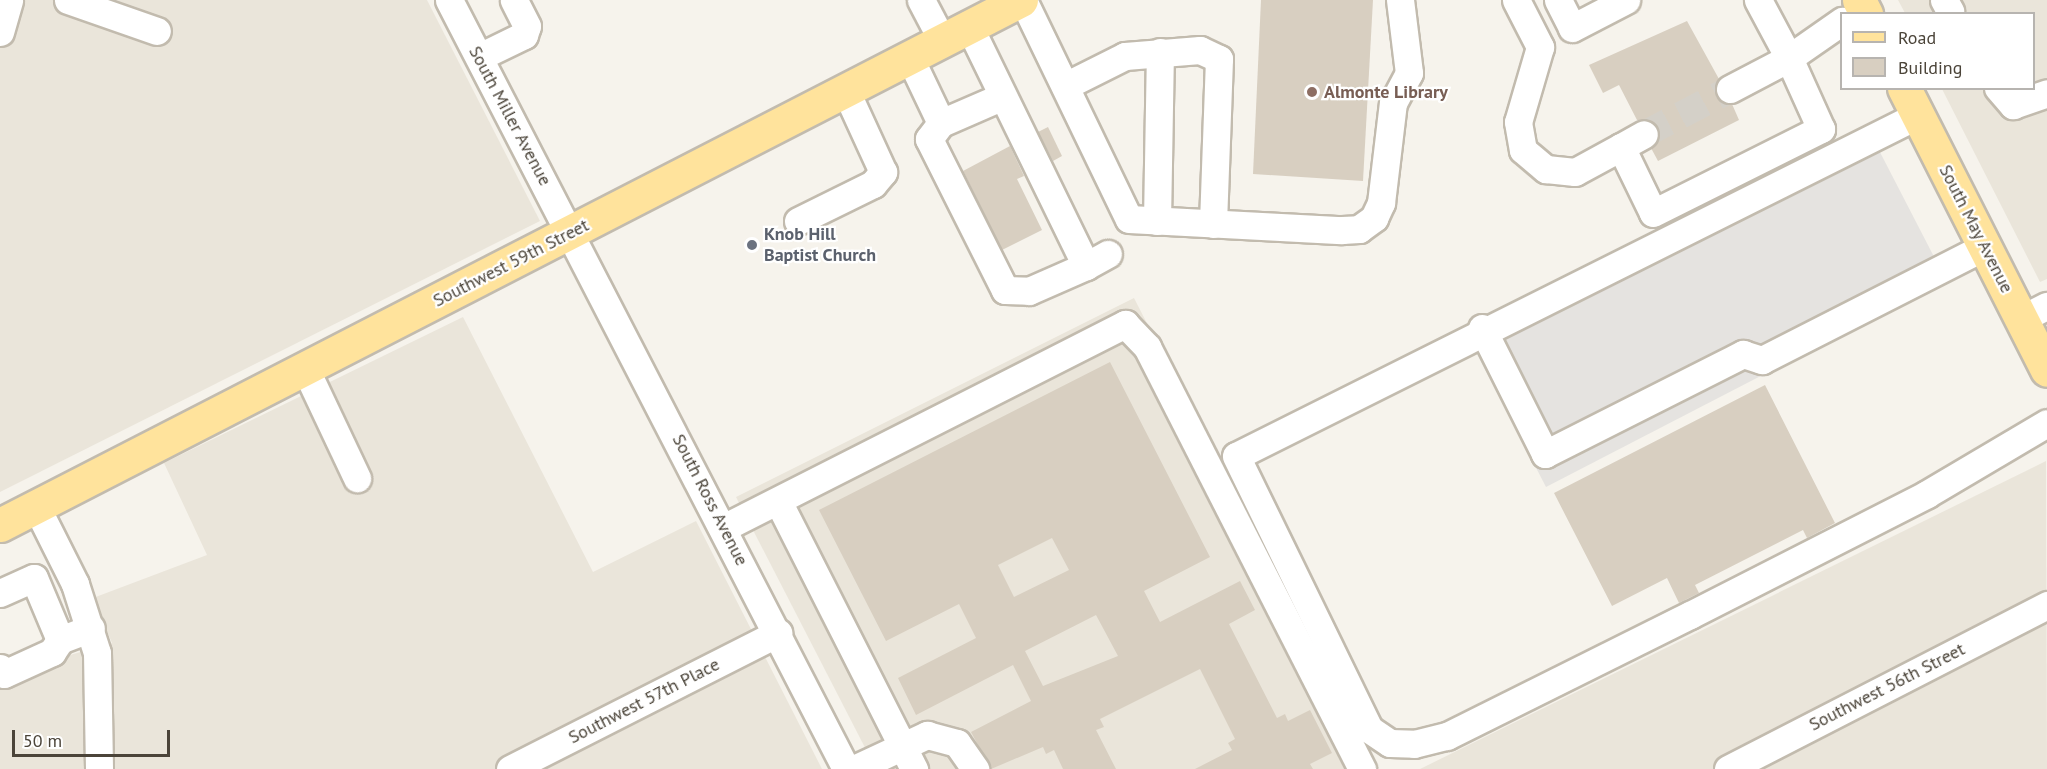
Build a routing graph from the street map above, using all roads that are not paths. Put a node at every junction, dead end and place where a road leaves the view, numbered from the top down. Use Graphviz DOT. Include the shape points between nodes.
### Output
graph roads {
  1 [pos="9,0"];
  2 [pos="68,0"];
  3 [pos="449,0"];
  4 [pos="513,0"];
  5 [pos="921,0"];
  6 [pos="1022,0"];
  7 [pos="1400,0"];
  8 [pos="1516,0"];
  9 [pos="1558,0"];
  10 [pos="1626,0"];
  11 [pos="1758,0"];
  12 [pos="1840,22"];
  13 [pos="1572,28"];
  14 [pos="158,31"];
  15 [pos="0,32"];
  16 [pos="956,35"];
  17 [pos="1540,46"];
  18 [pos="1160,52"];
  19 [pos="479,57"];
  20 [pos="910,58"];
  21 [pos="1789,58"];
  22 [pos="1065,86"];
  23 [pos="1730,89"];
  24 [pos="2000,90"];
  25 [pos="846,91"];
  26 [pos="2047,93"];
  27 [pos="1001,97"];
  28 [pos="1911,102"];
  29 [pos="941,123"];
  30 [pos="1157,220"];
  31 [pos="798,221"];
  32 [pos="1214,224"];
  33 [pos="571,233"];
  34 [pos="1984,247"];
  35 [pos="2034,312"];
  36 [pos="1482,328"];
  37 [pos="305,368"];
  38 [pos="2047,370"];
  39 [pos="2047,423"];
  40 [pos="357,478"];
  41 [pos="778,501"];
  42 [pos="36,506"];
  43 [pos="0,525"];
  44 [pos="725,528"];
  45 [pos="0,593"];
  46 [pos="2047,605"];
  47 [pos="91,628"];
  48 [pos="778,633"];
  49 [pos="60,640"];
  50 [pos="0,668"];
  51 [pos="902,745"];
  52 [pos="99,769"];
  53 [pos="510,769"];
  54 [pos="846,769"];
  55 [pos="854,769"];
  56 [pos="914,769"];
  57 [pos="975,769"];
  58 [pos="1362,769"];
  59 [pos="1728,769"];
  1 -- 15 [label="street"];
  2 -- 14 [label="street"];
  3 -- 19 [label="street, South Miller Avenue"];
  4 -- 19 [label="street" via="527,26 524,35"];
  5 -- 16 [label="street"];
  6 -- 16 [label="main road, Southwest 59th Street"];
  6 -- 22 [label="street"];
  7 -- 32 [label="street" via="1409,73 1393,103 1374,218 1342,230"];
  8 -- 17 [label="street"];
  9 -- 13 [label="street"];
  10 -- 13 [label="street"];
  11 -- 21 [label="street"];
  12 -- 21 [label="street"];
  13 -- 17 [label="street"];
  16 -- 20 [label="main road, Southwest 59th Street"];
  16 -- 27 [label="street"];
  17 -- 21 [label="street" via="1518,122 1522,150 1546,169 1575,172 1633,140 1653,213 1821,129"];
  18 -- 22 [label="street" via="1125,56"];
  18 -- 30 [label="street"];
  18 -- 32 [label="street" via="1206,52 1219,59 1223,69"];
  19 -- 33 [label="street, South Miller Avenue"];
  20 -- 25 [label="main road, Southwest 59th Street"];
  20 -- 29 [label="street"];
  21 -- 23 [label="street"];
  22 -- 30 [label="street" via="1129,219"];
  24 -- 26 [label="street" via="2013,105"];
  25 -- 31 [label="street" via="883,172 873,184"];
  25 -- 33 [label="main road, Southwest 59th Street"];
  27 -- 29 [label="street"];
  27 -- 29 [label="street" via="1097,260 1029,291 1005,290 929,139"];
  28 -- 34 [label="main road, South May Avenue"];
  28 -- 36 [label="street"];
  30 -- 32 [label="street"];
  33 -- 37 [label="main road, Southwest 59th Street"];
  33 -- 44 [label="street, South Ross Avenue"];
  34 -- 35 [label="main road, South May Avenue"];
  34 -- 36 [label="street" via="1762,360 1743,354 1545,454"];
  35 -- 38 [label="main road, South May Avenue"];
  36 -- 39 [label="street" via="1236,456 1358,710 1369,729 1390,743 1414,744 1447,736 1927,494"];
  37 -- 40 [label="street"];
  37 -- 42 [label="main road, Southwest 59th Street"];
  41 -- 44 [label="street"];
  41 -- 51 [label="street"];
  41 -- 58 [label="street" via="1125,324 1148,347"];
  42 -- 43 [label="main road, Southwest 59th Street"];
  42 -- 47 [label="street"];
  44 -- 48 [label="street, South Ross Avenue"];
  45 -- 49 [label="street" via="34,578"];
  46 -- 59 [label="street, Southwest 56th Street"];
  47 -- 49 [label="street"];
  47 -- 52 [label="street" via="101,687"];
  48 -- 53 [label="street, Southwest 57th Place"];
  48 -- 54 [label="street, South Ross Avenue"];
  49 -- 50 [label="street" via="52,652 33,661 4,674"];
  51 -- 55 [label="street"];
  51 -- 56 [label="street"];
  51 -- 57 [label="street" via="943,736 957,743"];
}
